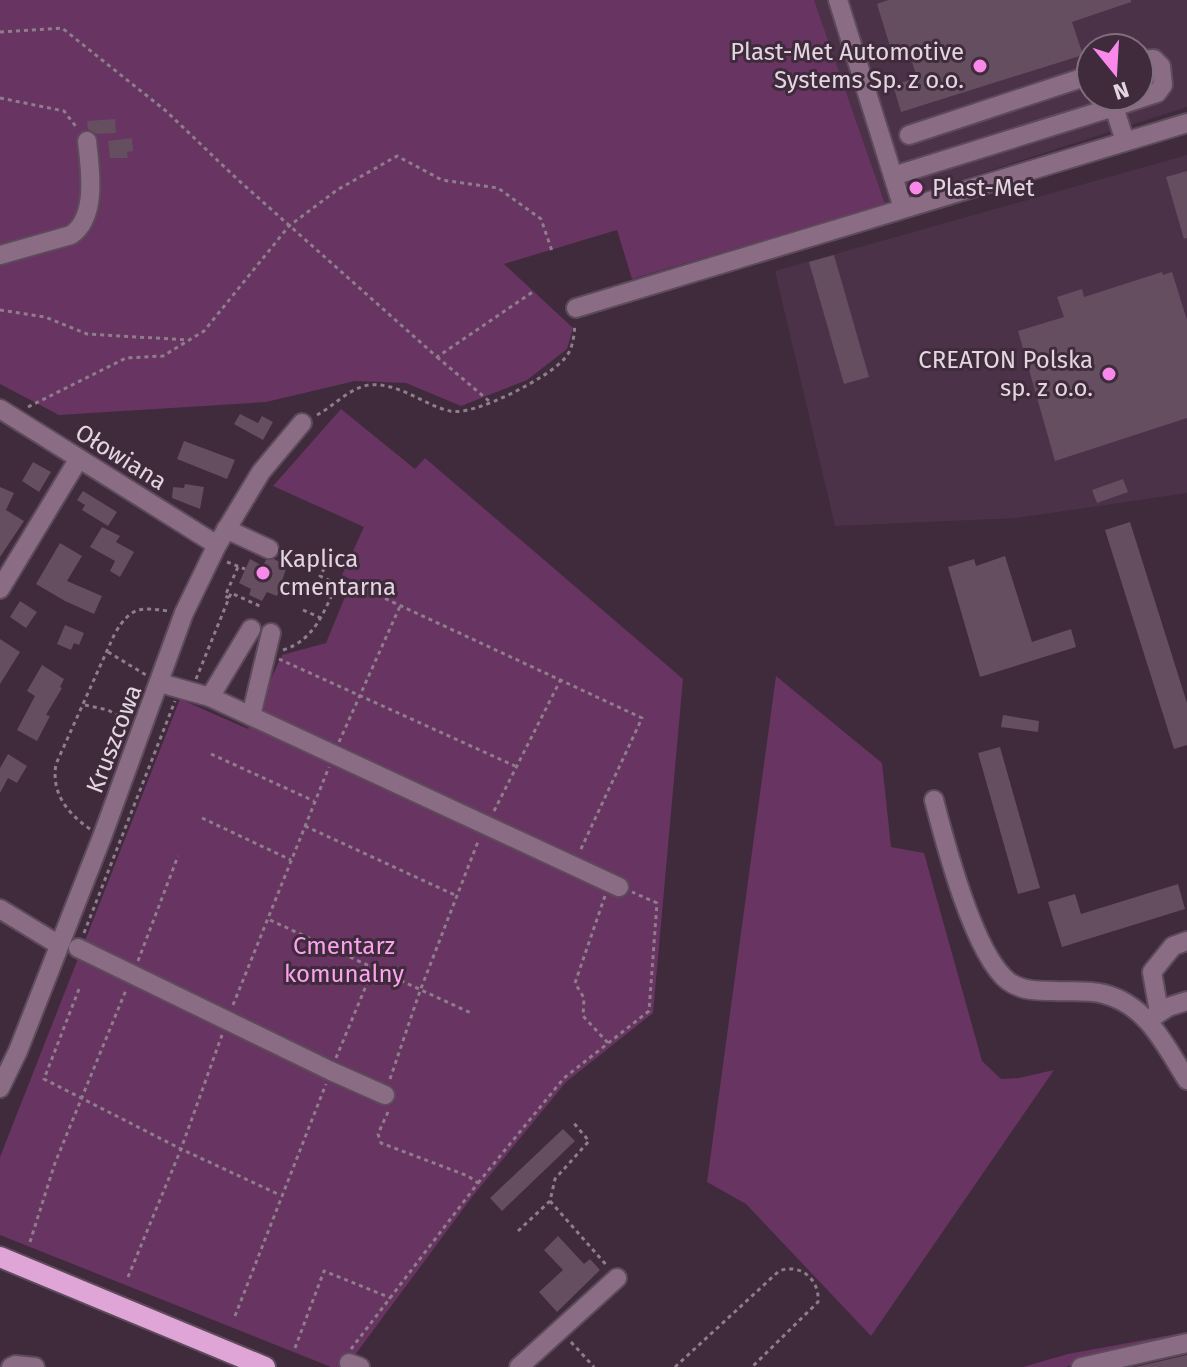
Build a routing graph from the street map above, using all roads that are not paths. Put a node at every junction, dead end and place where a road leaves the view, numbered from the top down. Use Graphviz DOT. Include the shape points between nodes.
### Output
graph roads {
  1 [pos="838,0"];
  2 [pos="1155,60"];
  3 [pos="1075,80"];
  4 [pos="1155,94"];
  5 [pos="1098,112"];
  6 [pos="1116,112"];
  7 [pos="1187,123"];
  8 [pos="909,135"];
  9 [pos="87,141"];
  10 [pos="1125,141"];
  11 [pos="893,176"];
  12 [pos="903,208"];
  13 [pos="0,255"];
  14 [pos="576,308"];
  15 [pos="5,413"];
  16 [pos="302,423"];
  17 [pos="78,460"];
  18 [pos="247,496"];
  19 [pos="265,503"];
  20 [pos="221,537"];
  21 [pos="269,549"];
  22 [pos="0,589"];
  23 [pos="251,629"];
  24 [pos="271,633"];
  25 [pos="160,683"];
  26 [pos="210,697"];
  27 [pos="251,716"];
  28 [pos="934,800"];
  29 [pos="614,885"];
  30 [pos="0,909"];
  31 [pos="1187,941"];
  32 [pos="59,945"];
  33 [pos="78,948"];
  34 [pos="1187,1001"];
  35 [pos="1154,1016"];
  36 [pos="1187,1080"];
  37 [pos="0,1088"];
  38 [pos="385,1095"];
  39 [pos="0,1257"];
  40 [pos="617,1278"];
  41 [pos="1187,1343"];
  42 [pos="11,1367"];
  43 [pos="35,1367"];
  44 [pos="265,1367"];
  45 [pos="519,1367"];
  46 [pos="1081,1367"];
  1 -- 11 [label="street"];
  2 -- 4 [label="street" via="1163,85"];
  3 -- 8 [label="street"];
  5 -- 11 [label="street"];
  6 -- 10 [label="street"];
  7 -- 10 [label="street"];
  9 -- 13 [label="street" via="90,196 79,229"];
  10 -- 12 [label="street"];
  11 -- 12 [label="street"];
  12 -- 14 [label="street"];
  15 -- 17 [label="street, Ołowiana"];
  16 -- 18 [label="street, Kruszcowa"];
  17 -- 20 [label="street, Ołowiana"];
  17 -- 22 [label="street"];
  18 -- 19 [label="street"];
  18 -- 20 [label="street, Kruszcowa"];
  20 -- 21 [label="street, Ołowiana"];
  20 -- 25 [label="street, Kruszcowa" via="184,613"];
  23 -- 26 [label="street"];
  24 -- 27 [label="street"];
  25 -- 26 [label="street"];
  25 -- 32 [label="street, Kruszcowa"];
  26 -- 27 [label="street"];
  27 -- 29 [label="street"];
  28 -- 35 [label="street" via="949,860 980,938 1006,979 1041,991 1102,993"];
  30 -- 32 [label="street"];
  31 -- 35 [label="street" via="1173,946 1152,972"];
  32 -- 37 [label="street, Kruszcowa"];
  33 -- 38 [label="street"];
  34 -- 35 [label="street"];
  35 -- 36 [label="street"];
  39 -- 44 [label="main road"];
  40 -- 45 [label="street"];
  41 -- 46 [label="street"];
  42 -- 43 [label="street"];
}
